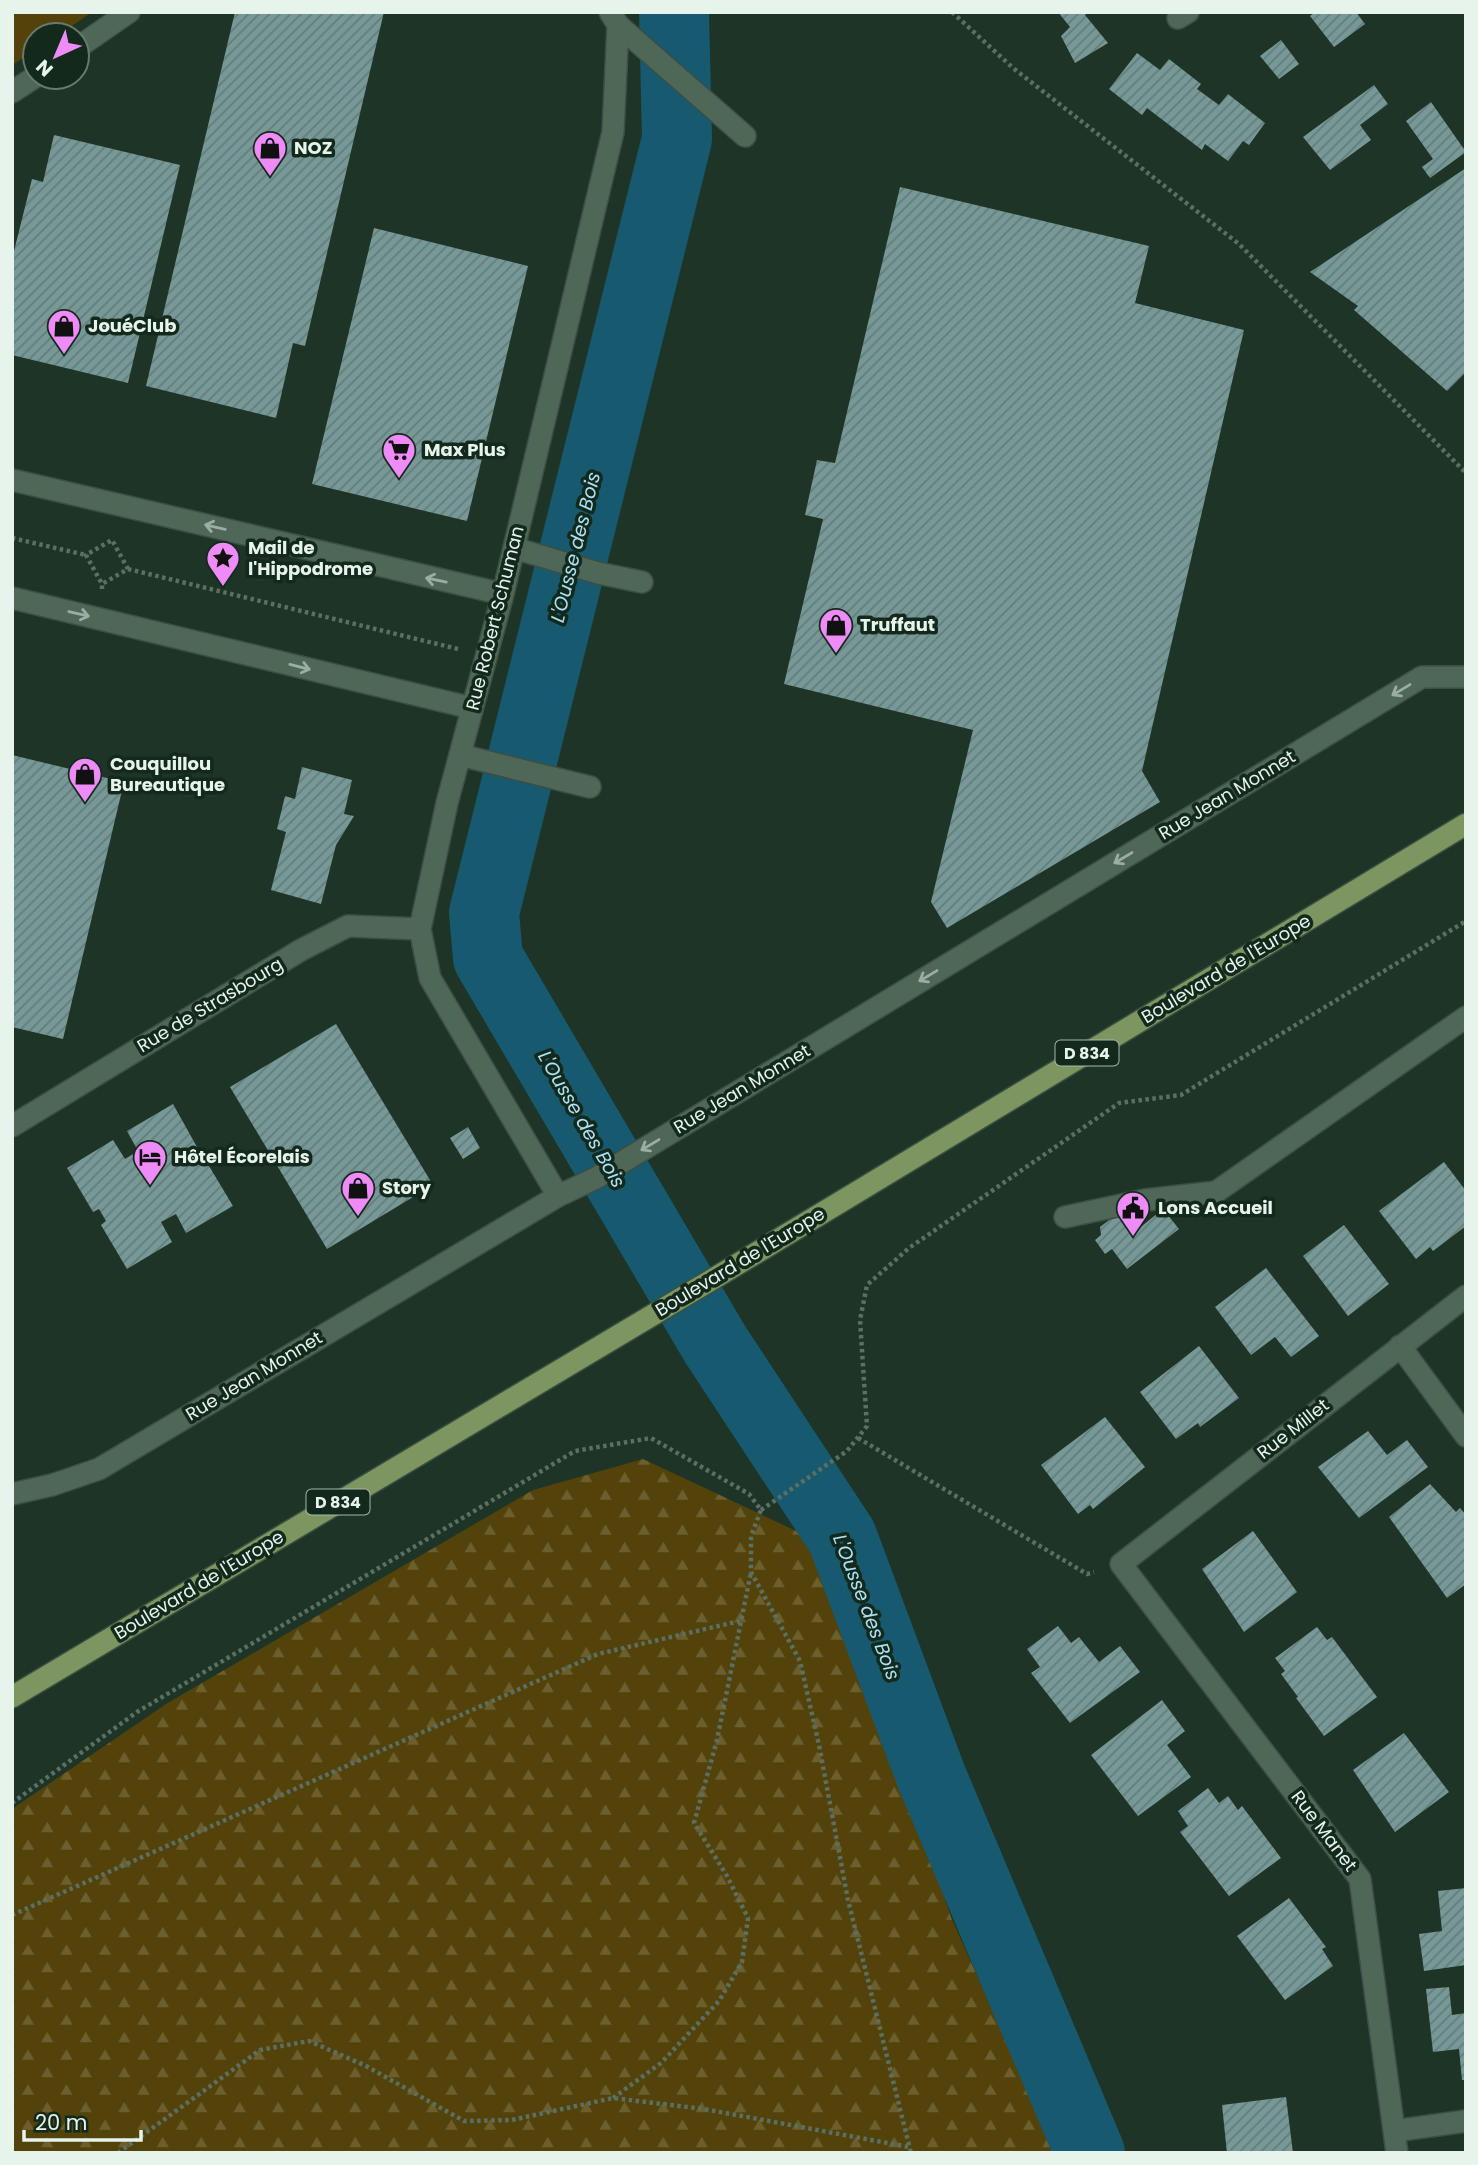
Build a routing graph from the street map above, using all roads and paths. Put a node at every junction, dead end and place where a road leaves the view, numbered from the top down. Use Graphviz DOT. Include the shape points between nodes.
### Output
graph roads {
  1 [pos="129,12"];
  2 [pos="952,12"];
  3 [pos="614,19"];
  4 [pos="91,38"];
  5 [pos="745,136"];
  6 [pos="1466,474"];
  7 [pos="12,480"];
  8 [pos="12,538"];
  9 [pos="514,548"];
  10 [pos="86,555"];
  11 [pos="128,569"];
  12 [pos="642,582"];
  13 [pos="503,594"];
  14 [pos="12,598"];
  15 [pos="487,650"];
  16 [pos="1466,677"];
  17 [pos="472,708"];
  18 [pos="460,755"];
  19 [pos="590,787"];
  20 [pos="1466,824"];
  21 [pos="1466,921"];
  22 [pos="421,929"];
  23 [pos="1466,1017"];
  24 [pos="12,1126"];
  25 [pos="558,1196"];
  26 [pos="1065,1217"];
  27 [pos="1466,1296"];
  28 [pos="1400,1346"];
  29 [pos="1466,1436"];
  30 [pos="858,1438"];
  31 [pos="12,1494"];
  32 [pos="761,1510"];
  33 [pos="1121,1564"];
  34 [pos="751,1572"];
  35 [pos="740,1621"];
  36 [pos="12,1697"];
  37 [pos="12,1803"];
  38 [pos="12,1915"];
  39 [pos="612,2098"];
  40 [pos="1466,2121"];
  41 [pos="1394,2131"];
  42 [pos="910,2150"];
  43 [pos="118,2153"];
  44 [pos="1397,2153"];
  1 -- 4 [label="street"];
  2 -- 6 [label="path" via="1013,68 1239,244"];
  3 -- 5 [label="street"];
  3 -- 9 [label="street, Rue Robert Schuman" via="612,132"];
  13 -- 7 [label="street, one-way"];
  8 -- 10 [label="path"];
  9 -- 12 [label="street"];
  9 -- 13 [label="street, Rue Robert Schuman"];
  10 -- 11 [label="path" via="112,540"];
  10 -- 11 [label="path" via="102,584"];
  11 -- 15 [label="path" via="460,649"];
  13 -- 15 [label="street, Rue Robert Schuman"];
  14 -- 17 [label="street, one-way"];
  15 -- 17 [label="street, Rue Robert Schuman"];
  16 -- 25 [label="street, Rue Jean Monnet, one-way" via="1422,677 596,1178"];
  17 -- 18 [label="street, Rue Robert Schuman"];
  18 -- 19 [label="street"];
  18 -- 22 [label="street, Rue Robert Schuman"];
  20 -- 36 [label="main road, Boulevard de l'Europe / D 834"];
  21 -- 30 [label="path" via="1181,1095 1119,1103 909,1248 867,1285 860,1320 867,1426"];
  22 -- 24 [label="street, Rue de Strasbourg" via="348,926"];
  22 -- 25 [label="street, Rue Robert Schuman" via="430,978"];
  23 -- 26 [label="street" via="1216,1192 1145,1200"];
  25 -- 31 [label="street, Rue Jean Monnet" via="99,1469"];
  27 -- 28 [label="street, Rue Millet"];
  28 -- 29 [label="street"];
  28 -- 33 [label="street, Rue Millet"];
  30 -- 32 [label="path" via="847,1451"];
  30 -- 33 [label="path" via="1087,1574"];
  32 -- 34 [label="path" via="751,1535"];
  32 -- 37 [label="path" via="749,1494 651,1438 575,1451 137,1712"];
  33 -- 41 [label="street, Rue Manet" via="1360,1879"];
  34 -- 35 [label="path"];
  34 -- 42 [label="path" via="800,1661 848,1900"];
  35 -- 38 [label="path" via="598,1654"];
  35 -- 39 [label="path" via="717,1740 694,1823 748,1918 742,1962 719,2001 661,2063"];
  39 -- 42 [label="path" via="704,2109"];
  39 -- 43 [label="path" via="512,2120 464,2122 366,2066 309,2041 260,2050"];
  40 -- 41 [label="street"];
  41 -- 44 [label="street, Rue Manet"];
}
